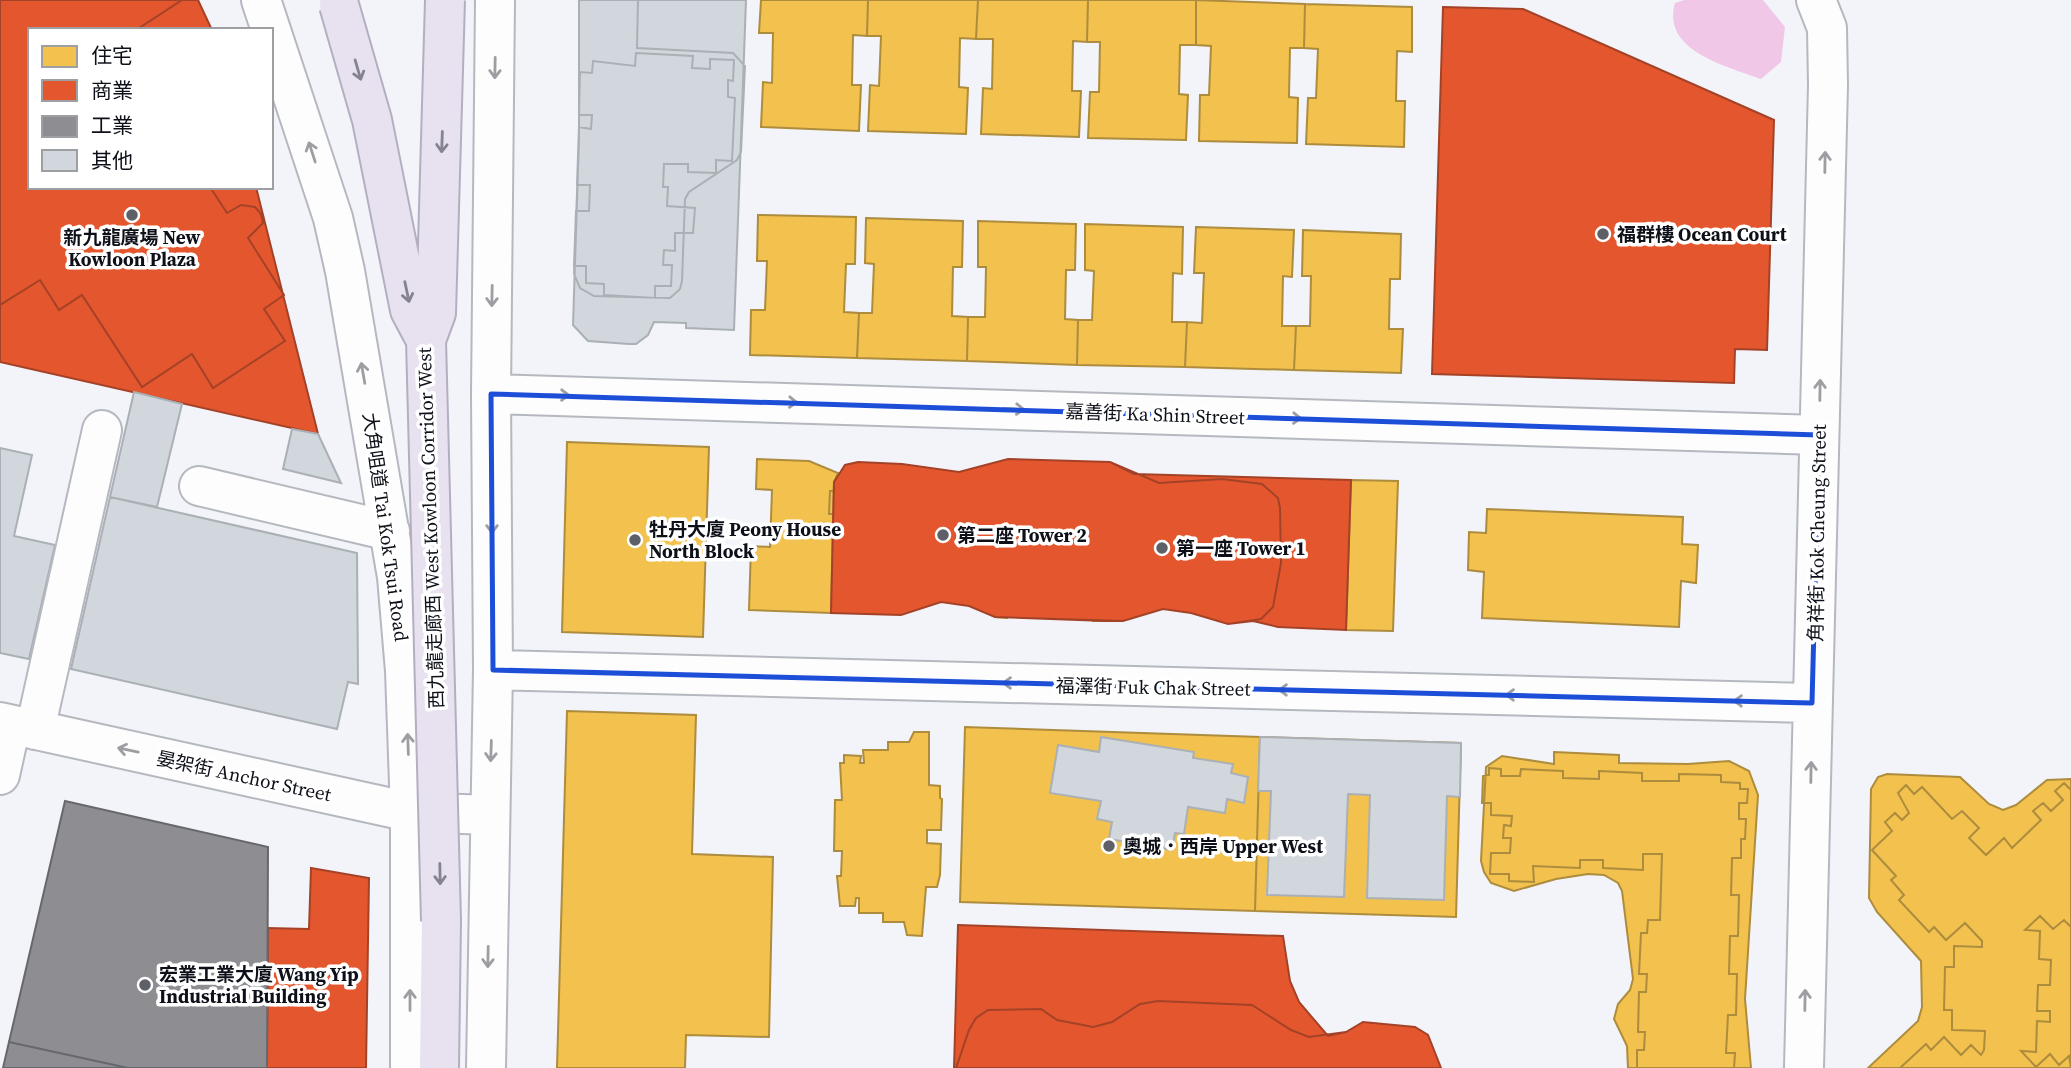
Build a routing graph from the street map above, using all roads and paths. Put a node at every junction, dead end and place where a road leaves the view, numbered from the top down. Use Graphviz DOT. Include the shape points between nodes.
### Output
graph roads {
  1 [pos="261,0"];
  2 [pos="337,0"];
  3 [pos="445,0"];
  4 [pos="495,0"];
  5 [pos="1816,0"];
  6 [pos="270,28"];
  7 [pos="273,36"];
  8 [pos="426,340"];
  9 [pos="491,394"];
  10 [pos="102,430"];
  11 [pos="1819,435"];
  12 [pos="199,486"];
  13 [pos="390,531"];
  14 [pos="493,670"];
  15 [pos="1812,703"];
  16 [pos="16,725"];
  17 [pos="0,775"];
  18 [pos="410,812"];
  19 [pos="489,815"];
  20 [pos="410,1068"];
  21 [pos="439,1068"];
  22 [pos="486,1068"];
  23 [pos="1804,1068"];
  6 -- 1 [label="street, 大角咀道 Tai Kok Tsui Road, one-way"];
  2 -- 8 [label="highway, 西九龍走廊西 West Kowloon Corridor West, one-way, bridge" via="372,120 410,310"];
  3 -- 8 [label="highway, one-way, bridge" via="436,313"];
  4 -- 9 [label="street, one-way"];
  11 -- 5 [label="street, 角祥街 Kok Cheung Street, one-way" via="1828,60 1826,28"];
  13 -- 7 [label="street, 大角咀道 Tai Kok Tsui Road, one-way" via="333,218"];
  8 -- 21 [label="highway, 西九龍走廊西 West Kowloon Corridor West, one-way, bridge" via="441,921"];
  9 -- 11 [label="street, 嘉善街 Ka Shin Street, one-way"];
  9 -- 14 [label="street, one-way"];
  10 -- 16 [label="street"];
  11 -- 15 [label="street, 角祥街 Kok Cheung Street"];
  12 -- 13 [label="street"];
  18 -- 13 [label="street, 大角咀道 Tai Kok Tsui Road, one-way" via="405,671"];
  15 -- 14 [label="street, 福澤街 Fuk Chak Street, one-way"];
  14 -- 19 [label="street, one-way"];
  23 -- 15 [label="street, 角祥街 Kok Cheung Street, one-way"];
  16 -- 17 [label="street"];
  18 -- 16 [label="street, 晏架街 Anchor Street, one-way"];
  18 -- 19 [label="street, 晏架街 Anchor Street"];
  20 -- 18 [label="street, 大角咀道 Tai Kok Tsui Road, one-way"];
  19 -- 22 [label="street, one-way"];
}
